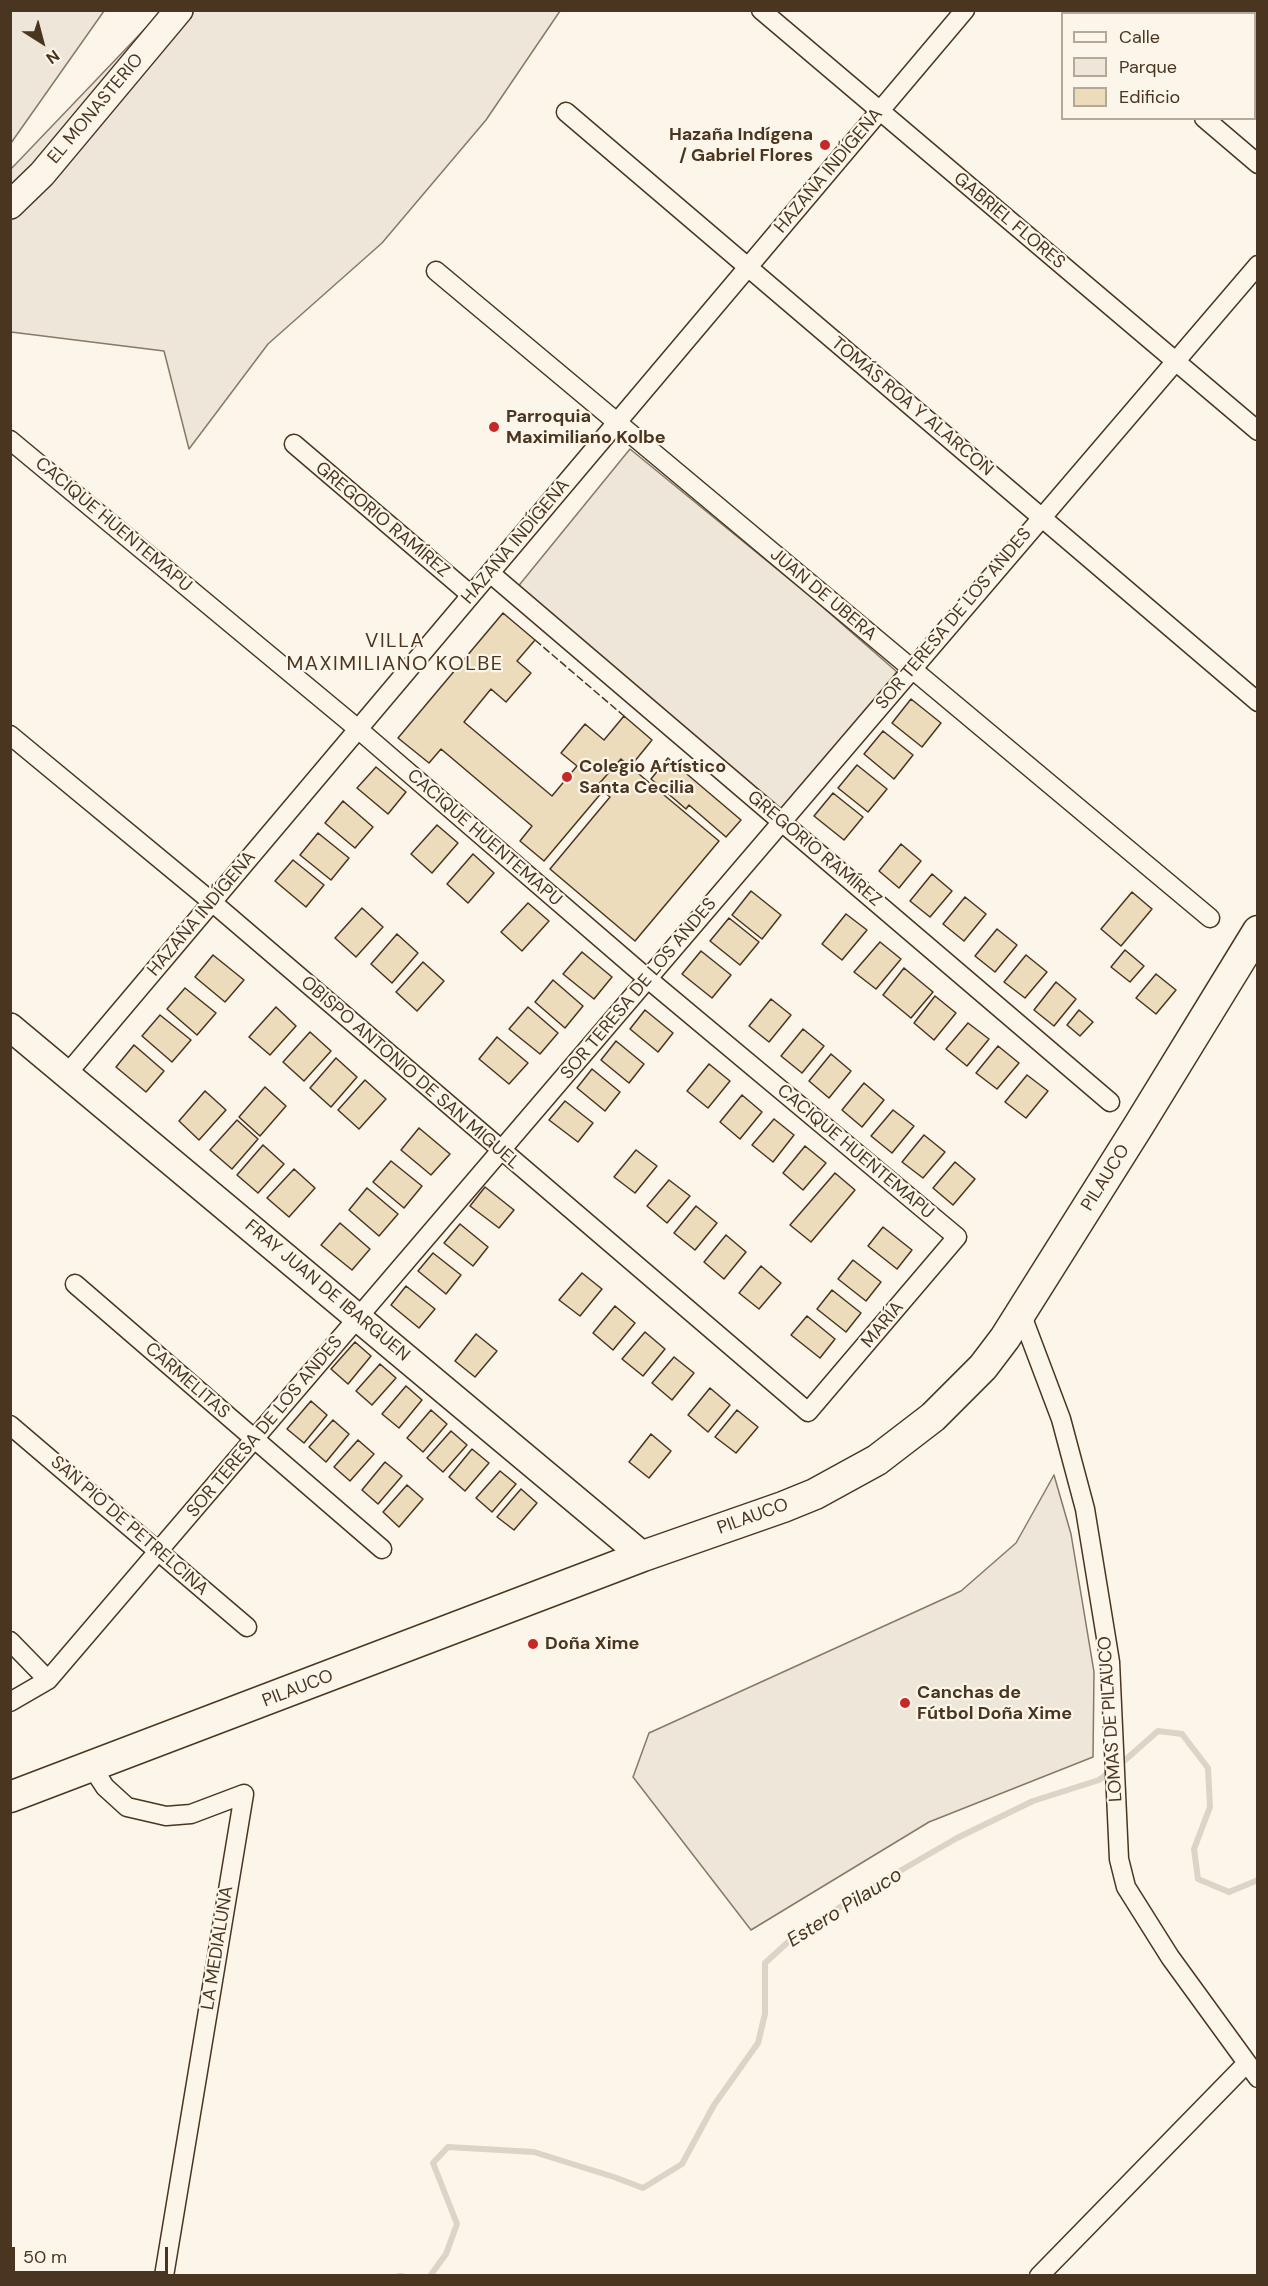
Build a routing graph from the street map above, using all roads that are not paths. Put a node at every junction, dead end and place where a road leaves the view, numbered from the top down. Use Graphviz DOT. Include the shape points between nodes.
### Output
graph roads {
  1 [pos="179,10"];
  2 [pos="761,10"];
  3 [pos="965,10"];
  4 [pos="566,112"];
  5 [pos="879,112"];
  6 [pos="1205,120"];
  7 [pos="1257,164"];
  8 [pos="10,206"];
  9 [pos="1257,265"];
  10 [pos="748,267"];
  11 [pos="436,272"];
  12 [pos="1175,362"];
  13 [pos="617,422"];
  14 [pos="1257,431"];
  15 [pos="10,440"];
  16 [pos="294,444"];
  17 [pos="1040,517"];
  18 [pos="490,573"];
  19 [pos="471,595"];
  20 [pos="912,669"];
  21 [pos="1257,702"];
  22 [pos="358,729"];
  23 [pos="10,735"];
  24 [pos="782,822"];
  25 [pos="212,902"];
  26 [pos="1209,918"];
  27 [pos="1257,931"];
  28 [pos="648,979"];
  29 [pos="10,1027"];
  30 [pos="67,1074"];
  31 [pos="1110,1102"];
  32 [pos="501,1150"];
  33 [pos="957,1238"];
  34 [pos="75,1284"];
  35 [pos="1021,1313"];
  36 [pos="358,1317"];
  37 [pos="808,1412"];
  38 [pos="10,1425"];
  39 [pos="254,1439"];
  40 [pos="382,1549"];
  41 [pos="158,1552"];
  42 [pos="643,1556"];
  43 [pos="247,1628"];
  44 [pos="10,1641"];
  45 [pos="48,1680"];
  46 [pos="10,1702"];
  47 [pos="92,1767"];
  48 [pos="10,1797"];
  49 [pos="1247,2063"];
  50 [pos="1257,2078"];
  51 [pos="164,2276"];
  52 [pos="1039,2276"];
  1 -- 8 [label="street, EL MONASTERIO" via="42,174"];
  2 -- 5 [label="street, GABRIEL FLORES"];
  3 -- 5 [label="street, HAZAÑA INDÍGENA"];
  4 -- 10 [label="street, TOMÁS ROA Y ALARCON"];
  5 -- 10 [label="street, HAZAÑA INDÍGENA"];
  5 -- 12 [label="street, GABRIEL FLORES"];
  6 -- 7 [label="street"];
  9 -- 12 [label="street, SOR TERESA DE LOS ANDES"];
  10 -- 13 [label="street, HAZAÑA INDÍGENA"];
  10 -- 17 [label="street, TOMÁS ROA Y ALARCON"];
  11 -- 13 [label="street, JUAN DE UBERA"];
  12 -- 14 [label="street, GABRIEL FLORES"];
  12 -- 17 [label="street, SOR TERESA DE LOS ANDES"];
  13 -- 18 [label="street, HAZAÑA INDÍGENA"];
  13 -- 20 [label="street, JUAN DE UBERA"];
  15 -- 22 [label="street, CACIQUE HUENTEMAPU"];
  16 -- 19 [label="street, GREGORIO RAMÍREZ"];
  17 -- 20 [label="street, SOR TERESA DE LOS ANDES"];
  17 -- 21 [label="street, TOMÁS ROA Y ALARCON"];
  18 -- 19 [label="street, HAZAÑA INDÍGENA"];
  18 -- 24 [label="street, GREGORIO RAMÍREZ"];
  19 -- 22 [label="street, HAZAÑA INDÍGENA"];
  20 -- 24 [label="street, SOR TERESA DE LOS ANDES"];
  20 -- 26 [label="street, JUAN DE UBERA"];
  22 -- 25 [label="street, HAZAÑA INDÍGENA"];
  22 -- 28 [label="street, CACIQUE HUENTEMAPU"];
  23 -- 25 [label="street, OBISPO ANTONIO DE SAN MIGUEL"];
  24 -- 28 [label="street, SOR TERESA DE LOS ANDES"];
  24 -- 31 [label="street, GREGORIO RAMÍREZ"];
  25 -- 30 [label="street, HAZAÑA INDÍGENA"];
  25 -- 32 [label="street, OBISPO ANTONIO DE SAN MIGUEL"];
  27 -- 35 [label="main road, PILAUCO"];
  28 -- 32 [label="street, SOR TERESA DE LOS ANDES"];
  28 -- 33 [label="street, CACIQUE HUENTEMAPU"];
  29 -- 30 [label="street, FRAY JUAN DE IBARGUEN"];
  30 -- 36 [label="street, FRAY JUAN DE IBARGUEN"];
  32 -- 36 [label="street, SOR TERESA DE LOS ANDES"];
  32 -- 37 [label="street, OBISPO ANTONIO DE SAN MIGUEL"];
  33 -- 37 [label="street, MARÍA"];
  34 -- 39 [label="street, CARMELITAS"];
  35 -- 42 [label="main road, PILAUCO" via="959,1393 877,1460 816,1494"];
  35 -- 49 [label="street, LOMAS DE PILAUCO" via="1061,1419 1085,1509 1110,1662 1119,1859 1126,1887"];
  36 -- 39 [label="street, SOR TERESA DE LOS ANDES"];
  36 -- 42 [label="street, FRAY JUAN DE IBARGUEN"];
  38 -- 41 [label="street, SAN PIO DE PETRELCINA"];
  39 -- 40 [label="street, CARMELITAS"];
  39 -- 41 [label="street, SOR TERESA DE LOS ANDES"];
  41 -- 43 [label="street, SAN PIO DE PETRELCINA"];
  41 -- 45 [label="street, SOR TERESA DE LOS ANDES"];
  42 -- 47 [label="main road, PILAUCO"];
  44 -- 45 [label="street"];
  45 -- 46 [label="street, SOR TERESA DE LOS ANDES"];
  47 -- 48 [label="main road, PILAUCO"];
  47 -- 51 [label="street, LA MEDIALUNA" via="127,1807 166,1816 191,1814 244,1794"];
  49 -- 50 [label="street, LOMAS DE PILAUCO"];
  49 -- 52 [label="street"];
}
